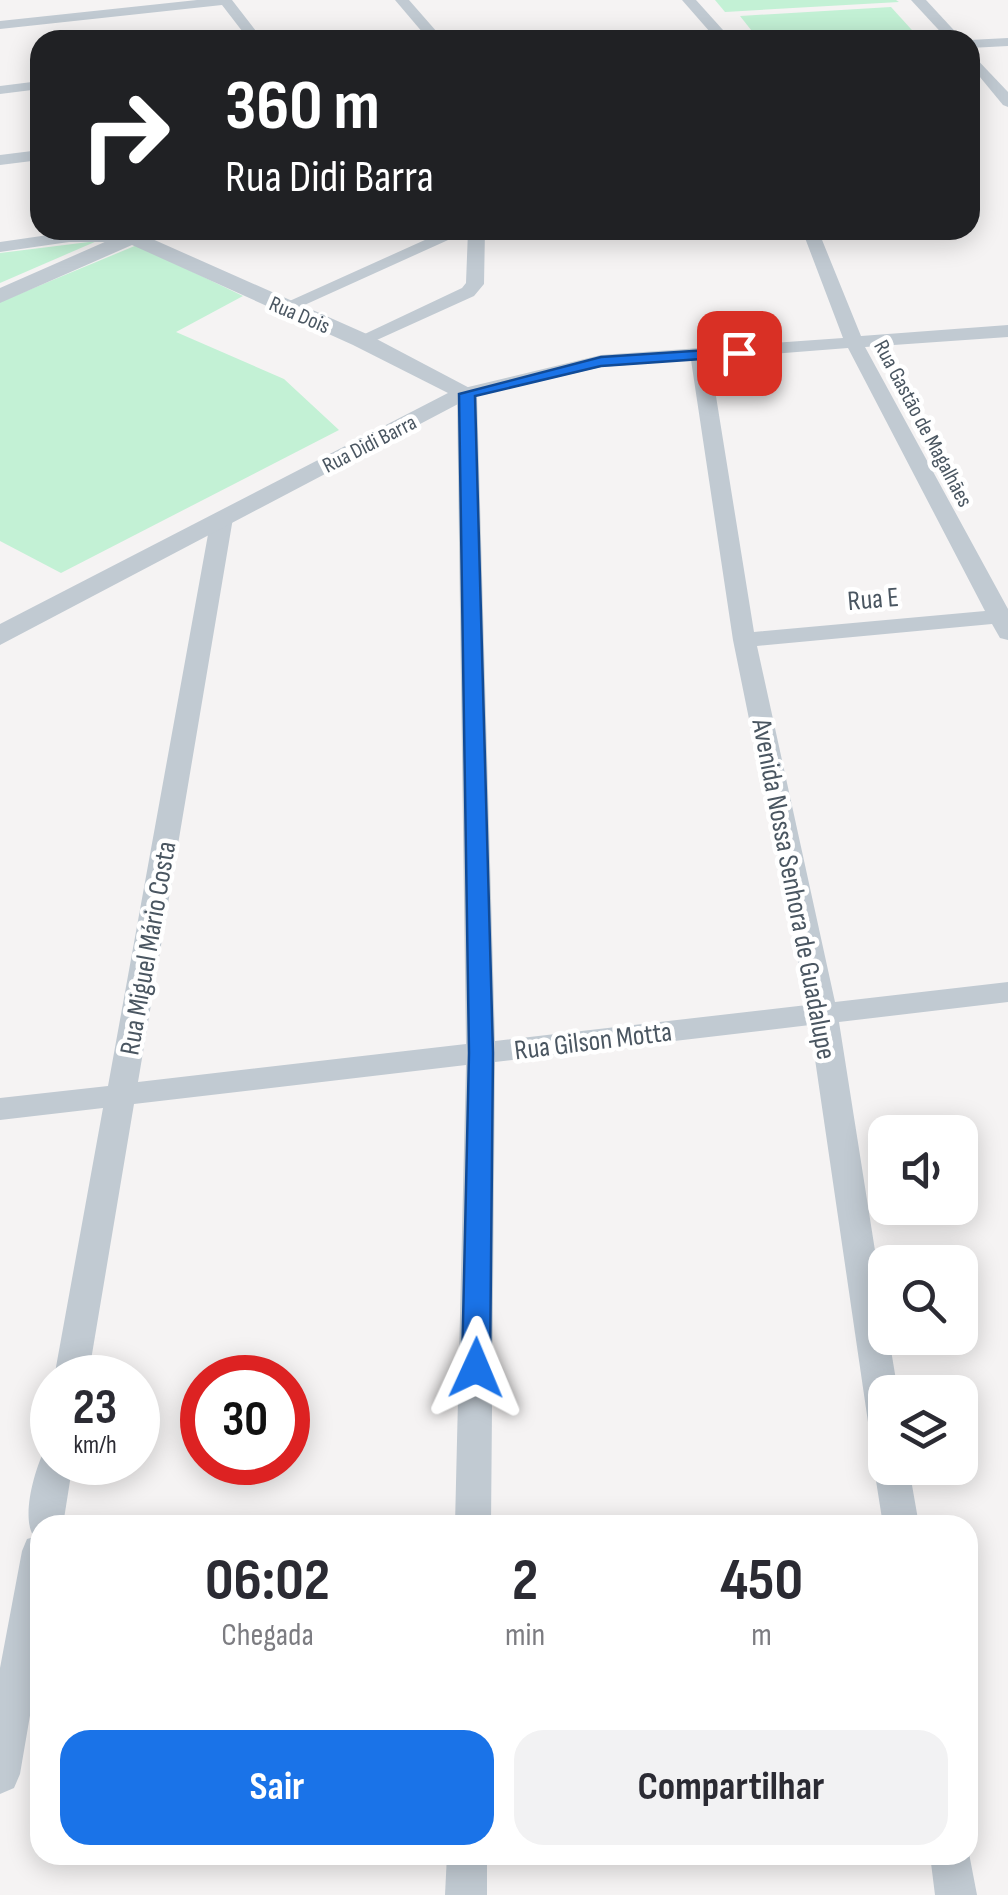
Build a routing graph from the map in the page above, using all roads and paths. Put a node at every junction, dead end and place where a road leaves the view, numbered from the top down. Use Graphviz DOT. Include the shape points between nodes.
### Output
graph roads {
  1 [pos="402,0"];
  2 [pos="690,0"];
  3 [pos="918,0"];
  4 [pos="226,1"];
  5 [pos="0,25"];
  6 [pos="248,30"];
  7 [pos="428,30"];
  8 [pos="716,30"];
  9 [pos="946,30"];
  10 [pos="1008,42"];
  11 [pos="980,43"];
  12 [pos="980,68"];
  13 [pos="30,86"];
  14 [pos="0,90"];
  15 [pos="1008,102"];
  16 [pos="30,156"];
  17 [pos="0,160"];
  18 [pos="48,240"];
  19 [pos="125,240"];
  20 [pos="154,240"];
  21 [pos="438,240"];
  22 [pos="477,240"];
  23 [pos="814,240"];
  24 [pos="0,247"];
  25 [pos="0,296"];
  26 [pos="283,308"];
  27 [pos="1008,332"];
  28 [pos="361,340"];
  29 [pos="854,343"];
  30 [pos="700,356"];
  31 [pos="466,394"];
  32 [pos="222,518"];
  33 [pos="1005,622"];
  34 [pos="0,636"];
  35 [pos="744,640"];
  36 [pos="1008,992"];
  37 [pos="823,1014"];
  38 [pos="481,1053"];
  39 [pos="122,1094"];
  40 [pos="0,1109"];
  41 [pos="75,1355"];
  42 [pos="878,1375"];
  43 [pos="52,1485"];
  44 [pos="894,1485"];
  45 [pos="46,1515"];
  46 [pos="473,1515"];
  47 [pos="899,1515"];
  48 [pos="30,1607"];
  49 [pos="0,1774"];
  50 [pos="467,1865"];
  51 [pos="952,1865"];
  52 [pos="466,1895"];
  53 [pos="956,1895"];
  1 -- 7 [label="street"];
  2 -- 8 [label="street"];
  3 -- 9 [label="street"];
  4 -- 5 [label="street"];
  4 -- 6 [label="street"];
  10 -- 11 [label="street"];
  12 -- 15 [label="street"];
  13 -- 14 [label="street"];
  16 -- 17 [label="street"];
  18 -- 24 [label="street"];
  19 -- 25 [label="street"];
  20 -- 26 [label="street, Rua Dois"];
  21 -- 26 [label="street"];
  22 -- 28 [label="street" via="475,284 468,292"];
  23 -- 29 [label="street, Rua Gastão de Magalhães"];
  26 -- 28 [label="street, Rua Dois"];
  27 -- 29 [label="street, Rua Didi Barra"];
  28 -- 31 [label="street, Rua Dois"];
  29 -- 30 [label="street, Rua Didi Barra"];
  29 -- 33 [label="street, Rua Gastão de Magalhães"];
  30 -- 31 [label="street, Rua Didi Barra" via="601,361"];
  30 -- 35 [label="street, Avenida Nossa Senhora de Guadalupe"];
  31 -- 32 [label="street, Rua Didi Barra"];
  31 -- 38 [label="street"];
  32 -- 34 [label="street, Rua Didi Barra"];
  32 -- 39 [label="street, Rua Miguel Mário Costa"];
  33 -- 35 [label="street, Rua E"];
  35 -- 37 [label="street, Avenida Nossa Senhora de Guadalupe"];
  36 -- 37 [label="street, Rua Gilson Motta"];
  37 -- 38 [label="street, Rua Gilson Motta"];
  37 -- 42 [label="street, Avenida Nossa Senhora de Guadalupe"];
  38 -- 39 [label="street, Rua Gilson Motta"];
  38 -- 46 [label="street"];
  39 -- 40 [label="street, Rua Gilson Motta"];
  39 -- 41 [label="street, Rua Miguel Mário Costa"];
  43 -- 45 [label="street"];
  44 -- 47 [label="street"];
  48 -- 49 [label="street"];
  50 -- 52 [label="street"];
  51 -- 53 [label="street"];
}
